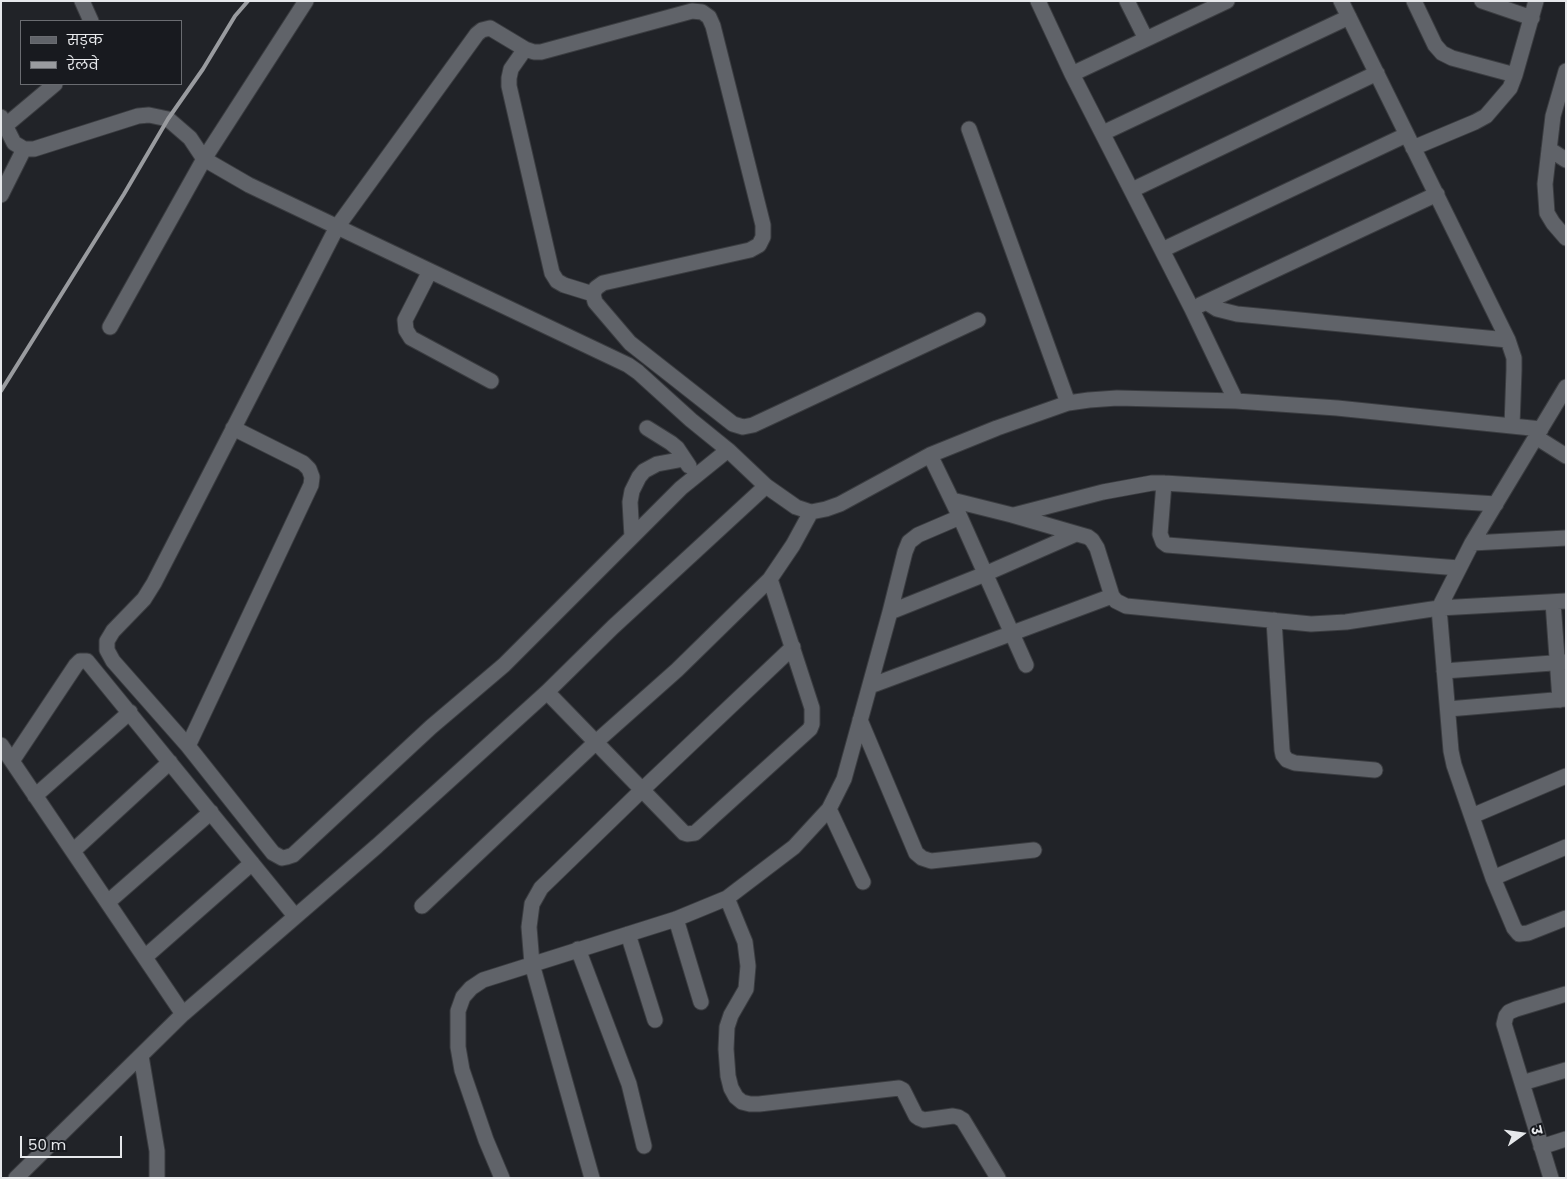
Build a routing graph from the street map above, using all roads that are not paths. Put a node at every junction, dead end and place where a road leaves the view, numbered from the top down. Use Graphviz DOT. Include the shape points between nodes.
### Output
graph roads {
  1 [pos="82,1"];
  2 [pos="306,1"];
  3 [pos="1038,1"];
  4 [pos="1127,1"];
  5 [pos="1227,1"];
  6 [pos="1341,1"];
  7 [pos="1414,1"];
  8 [pos="1482,1"];
  9 [pos="1536,1"];
  10 [pos="1349,17"];
  11 [pos="1532,18"];
  12 [pos="91,20"];
  13 [pos="1146,39"];
  14 [pos="525,49"];
  15 [pos="1566,71"];
  16 [pos="1376,73"];
  17 [pos="1072,74"];
  18 [pos="1515,75"];
  19 [pos="54,85"];
  20 [pos="3,121"];
  21 [pos="969,129"];
  22 [pos="1103,133"];
  23 [pos="1410,142"];
  24 [pos="1549,149"];
  25 [pos="24,150"];
  26 [pos="204,159"];
  27 [pos="1566,160"];
  28 [pos="1132,190"];
  29 [pos="1437,194"];
  30 [pos="1,195"];
  31 [pos="337,227"];
  32 [pos="1566,238"];
  33 [pos="1162,250"];
  34 [pos="430,271"];
  35 [pos="593,294"];
  36 [pos="1206,302"];
  37 [pos="1192,309"];
  38 [pos="978,320"];
  39 [pos="110,327"];
  40 [pos="1508,340"];
  41 [pos="491,381"];
  42 [pos="1566,387"];
  43 [pos="1236,400"];
  44 [pos="1068,403"];
  45 [pos="1512,426"];
  46 [pos="233,428"];
  47 [pos="647,428"];
  48 [pos="1539,433"];
  49 [pos="728,450"];
  50 [pos="1566,456"];
  51 [pos="684,459"];
  52 [pos="934,465"];
  53 [pos="696,475"];
  54 [pos="1164,483"];
  55 [pos="766,486"];
  56 [pos="952,500"];
  57 [pos="1496,504"];
  58 [pos="811,512"];
  59 [pos="1012,516"];
  60 [pos="960,517"];
  61 [pos="1076,534"];
  62 [pos="632,537"];
  63 [pos="1566,538"];
  64 [pos="1472,543"];
  65 [pos="1459,568"];
  66 [pos="984,574"];
  67 [pos="770,579"];
  68 [pos="1112,596"];
  69 [pos="1559,602"];
  70 [pos="1439,608"];
  71 [pos="890,612"];
  72 [pos="1274,620"];
  73 [pos="1011,633"];
  74 [pos="793,647"];
  75 [pos="1561,663"];
  76 [pos="1026,666"];
  77 [pos="1444,671"];
  78 [pos="870,686"];
  79 [pos="547,692"];
  80 [pos="1563,699"];
  81 [pos="1448,709"];
  82 [pos="130,712"];
  83 [pos="860,720"];
  84 [pos="596,742"];
  85 [pos="1,745"];
  86 [pos="188,746"];
  87 [pos="12,761"];
  88 [pos="170,762"];
  89 [pos="1376,770"];
  90 [pos="1566,776"];
  91 [pos="642,790"];
  92 [pos="36,796"];
  93 [pos="829,809"];
  94 [pos="210,812"];
  95 [pos="1472,816"];
  96 [pos="1566,848"];
  97 [pos="1034,850"];
  98 [pos="73,851"];
  99 [pos="252,863"];
  100 [pos="1493,878"];
  101 [pos="863,882"];
  102 [pos="727,898"];
  103 [pos="108,902"];
  104 [pos="422,906"];
  105 [pos="295,916"];
  106 [pos="1566,918"];
  107 [pos="676,919"];
  108 [pos="628,934"];
  109 [pos="578,950"];
  110 [pos="145,956"];
  111 [pos="532,964"];
  112 [pos="1566,994"];
  113 [pos="701,1002"];
  114 [pos="183,1014"];
  115 [pos="655,1020"];
  116 [pos="141,1056"];
  117 [pos="1566,1070"];
  118 [pos="1522,1083"];
  119 [pos="1566,1139"];
  120 [pos="644,1146"];
  121 [pos="1541,1146"];
  122 [pos="16,1178"];
  123 [pos="157,1178"];
  124 [pos="502,1178"];
  125 [pos="592,1178"];
  126 [pos="998,1178"];
  127 [pos="1551,1178"];
  1 -- 12 [label="street"];
  2 -- 26 [label="street"];
  3 -- 17 [label="street"];
  4 -- 13 [label="street"];
  5 -- 13 [label="street"];
  6 -- 10 [label="street"];
  7 -- 18 [label="street" via="1442,53"];
  8 -- 11 [label="street"];
  9 -- 11 [label="street"];
  10 -- 16 [label="street"];
  10 -- 22 [label="street"];
  11 -- 18 [label="street"];
  13 -- 17 [label="street"];
  14 -- 31 [label="street" via="490,28 477,34"];
  14 -- 35 [label="street" via="512,69 509,86 552,272 564,285"];
  14 -- 35 [label="street" via="541,52 692,12 702,12 713,26 763,225 763,237 759,245 750,250 603,283"];
  15 -- 24 [label="street" via="1553,116"];
  16 -- 23 [label="street"];
  16 -- 28 [label="street"];
  17 -- 22 [label="street"];
  18 -- 23 [label="street" via="1510,88 1486,116"];
  19 -- 20 [label="street"];
  20 -- 25 [label="street" via="14,143"];
  21 -- 44 [label="street"];
  22 -- 28 [label="street"];
  23 -- 29 [label="street"];
  23 -- 33 [label="street"];
  24 -- 27 [label="street"];
  24 -- 32 [label="street" via="1545,184 1547,213"];
  25 -- 26 [label="street" via="149,115 168,119 190,138"];
  25 -- 30 [label="street"];
  26 -- 31 [label="street" via="249,185"];
  26 -- 39 [label="street"];
  28 -- 33 [label="street"];
  29 -- 36 [label="street"];
  29 -- 40 [label="street"];
  31 -- 34 [label="street"];
  31 -- 46 [label="street"];
  33 -- 37 [label="street"];
  34 -- 41 [label="street" via="405,320 406,330 411,338"];
  34 -- 49 [label="street" via="628,365"];
  35 -- 38 [label="street" via="595,302 630,343 733,424 743,427"];
  36 -- 37 [label="street"];
  36 -- 40 [label="street" via="1217,309 1237,314"];
  37 -- 43 [label="street"];
  40 -- 45 [label="street" via="1514,358"];
  42 -- 48 [label="street"];
  43 -- 44 [label="street" via="1117,398"];
  43 -- 45 [label="street"];
  44 -- 52 [label="street" via="997,428"];
  45 -- 48 [label="street"];
  46 -- 86 [label="street" via="144,600 107,641 107,650 113,661"];
  46 -- 86 [label="street" via="303,463 312,477 311,485"];
  47 -- 51 [label="street" via="671,443"];
  48 -- 50 [label="street"];
  48 -- 57 [label="street"];
  49 -- 53 [label="street"];
  49 -- 55 [label="street"];
  51 -- 53 [label="street"];
  51 -- 62 [label="street" via="657,464 639,476 630,502"];
  52 -- 56 [label="street"];
  52 -- 58 [label="street" via="840,504"];
  53 -- 62 [label="street"];
  54 -- 57 [label="street"];
  54 -- 59 [label="street" via="1102,492"];
  54 -- 65 [label="street" via="1160,534 1167,545"];
  55 -- 58 [label="street" via="796,507"];
  55 -- 79 [label="street"];
  56 -- 59 [label="street"];
  56 -- 60 [label="street"];
  57 -- 64 [label="street"];
  58 -- 67 [label="street"];
  59 -- 61 [label="street"];
  60 -- 66 [label="street"];
  60 -- 71 [label="street" via="909,542"];
  61 -- 66 [label="street"];
  61 -- 68 [label="street" via="1088,537 1095,544"];
  62 -- 86 [label="street" via="504,665 293,854 282,858 273,853"];
  63 -- 64 [label="street"];
  64 -- 65 [label="street"];
  65 -- 70 [label="street"];
  66 -- 71 [label="street"];
  66 -- 73 [label="street"];
  67 -- 74 [label="street"];
  67 -- 84 [label="street" via="677,670"];
  68 -- 72 [label="street" via="1126,606"];
  68 -- 73 [label="street"];
  69 -- 70 [label="street"];
  69 -- 75 [label="street"];
  70 -- 72 [label="street" via="1328,624"];
  70 -- 77 [label="street"];
  71 -- 78 [label="street"];
  72 -- 89 [label="street" via="1283,755 1295,762"];
  73 -- 76 [label="street"];
  73 -- 78 [label="street"];
  74 -- 91 [label="street"];
  74 -- 91 [label="street" via="812,708 810,729 695,833 684,833"];
  75 -- 77 [label="street"];
  75 -- 80 [label="street"];
  77 -- 81 [label="street"];
  78 -- 83 [label="street"];
  79 -- 84 [label="street"];
  79 -- 105 [label="street"];
  80 -- 81 [label="street"];
  81 -- 95 [label="street" via="1454,765"];
  82 -- 87 [label="street" via="90,663 80,662"];
  82 -- 88 [label="street"];
  82 -- 92 [label="street"];
  83 -- 93 [label="street" via="844,779"];
  83 -- 97 [label="street" via="908,836 922,858 931,861"];
  84 -- 91 [label="street"];
  84 -- 104 [label="street"];
  85 -- 87 [label="street"];
  87 -- 92 [label="street"];
  88 -- 94 [label="street"];
  88 -- 98 [label="street"];
  90 -- 95 [label="street"];
  91 -- 111 [label="street" via="541,888 532,904 529,927"];
  92 -- 98 [label="street"];
  93 -- 101 [label="street"];
  93 -- 102 [label="street" via="794,847"];
  94 -- 99 [label="street"];
  94 -- 103 [label="street"];
  95 -- 100 [label="street"];
  96 -- 100 [label="street"];
  98 -- 103 [label="street"];
  99 -- 105 [label="street"];
  99 -- 110 [label="street"];
  100 -- 106 [label="street" via="1519,934 1528,934"];
  102 -- 107 [label="street"];
  102 -- 126 [label="street" via="744,942 748,966 746,989 727,1027 728,1076 736,1097 742,1102 759,1104 899,1088 919,1118 953,1116 963,1120"];
  103 -- 110 [label="street"];
  105 -- 114 [label="street"];
  107 -- 108 [label="street"];
  107 -- 113 [label="street"];
  108 -- 109 [label="street"];
  108 -- 115 [label="street"];
  109 -- 111 [label="street"];
  109 -- 120 [label="street" via="629,1084"];
  110 -- 114 [label="street"];
  111 -- 124 [label="street" via="483,980 463,997 458,1011 462,1070"];
  111 -- 125 [label="street"];
  112 -- 118 [label="street" via="1516,1009 1506,1016 1504,1024"];
  114 -- 116 [label="street"];
  116 -- 122 [label="street"];
  116 -- 123 [label="street" via="157,1152"];
  117 -- 118 [label="street"];
  118 -- 121 [label="street"];
  119 -- 121 [label="street"];
  121 -- 127 [label="street"];
}
